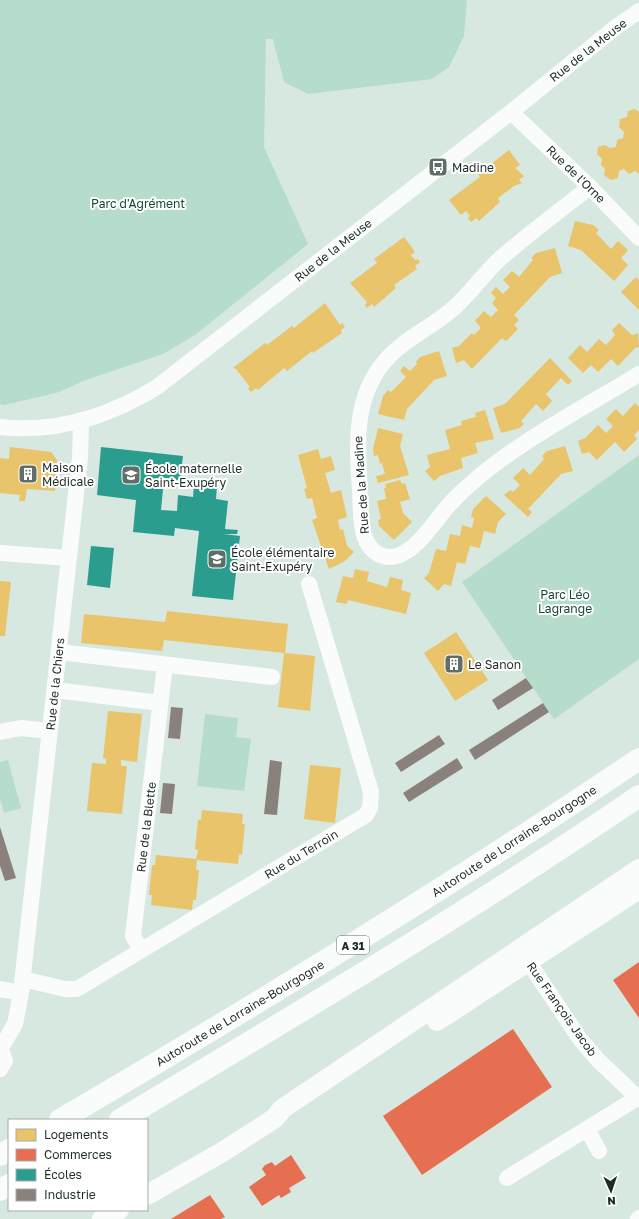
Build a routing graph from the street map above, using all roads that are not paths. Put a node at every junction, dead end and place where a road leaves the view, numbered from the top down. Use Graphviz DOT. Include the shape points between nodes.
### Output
graph roads {
  1 [pos="639,11"];
  2 [pos="511,112"];
  3 [pos="590,187"];
  4 [pos="639,238"];
  5 [pos="639,374"];
  6 [pos="81,422"];
  7 [pos="0,427"];
  8 [pos="0,553"];
  9 [pos="69,558"];
  10 [pos="309,584"];
  11 [pos="59,652"];
  12 [pos="165,665"];
  13 [pos="272,677"];
  14 [pos="55,690"];
  15 [pos="160,703"];
  16 [pos="50,731"];
  17 [pos="0,732"];
  18 [pos="639,759"];
  19 [pos="639,796"];
  20 [pos="639,869"];
  21 [pos="639,889"];
  22 [pos="141,950"];
  23 [pos="525,956"];
  24 [pos="22,986"];
  25 [pos="0,990"];
  26 [pos="0,1047"];
  27 [pos="0,1069"];
  28 [pos="638,1099"];
  29 [pos="62,1119"];
  30 [pos="122,1119"];
  31 [pos="587,1129"];
  32 [pos="599,1150"];
  33 [pos="507,1178"];
  34 [pos="148,1194"];
  35 [pos="117,1211"];
  36 [pos="102,1219"];
  1 -- 2 [label="street, Rue de la Meuse"];
  2 -- 3 [label="street, Rue de l'Orne"];
  2 -- 6 [label="street, Rue de la Meuse" via="172,376 127,404"];
  3 -- 4 [label="street, Rue de l'Orne"];
  3 -- 5 [label="street, Rue de la Madine" via="500,258 458,305 399,348 377,373 363,404 357,431 362,529 370,548 390,557 406,552 449,505 490,468"];
  6 -- 7 [label="street, Rue de la Meuse" via="33,428"];
  6 -- 9 [label="street, Rue de la Chiers" via="80,458"];
  8 -- 9 [label="street"];
  9 -- 11 [label="street, Rue de la Chiers"];
  10 -- 22 [label="street, Rue du Terroin" via="371,792 370,808 366,815"];
  11 -- 12 [label="street"];
  11 -- 14 [label="street, Rue de la Chiers"];
  12 -- 13 [label="street"];
  12 -- 15 [label="street, Rue de la Blette"];
  14 -- 15 [label="street"];
  14 -- 16 [label="street, Rue de la Chiers"];
  15 -- 22 [label="street, Rue de la Blette" via="133,936"];
  16 -- 17 [label="street" via="22,728"];
  16 -- 24 [label="street, Rue de la Chiers"];
  18 -- 29 [label="highway, Autoroute de Lorraine-Bourgogne / A 31" via="371,934"];
  19 -- 30 [label="highway, A 31" via="415,942"];
  20 -- 23 [label="main road"];
  21 -- 23 [label="main road"];
  22 -- 24 [label="street, Rue du Terroin" via="73,990"];
  23 -- 28 [label="street, Rue François Jacob" via="580,1039"];
  23 -- 34 [label="main road" via="286,1117 275,1118"];
  24 -- 25 [label="street, Rue du Terroin"];
  24 -- 26 [label="street, Rue de la Chiers" via="15,1024"];
  26 -- 27 [label="street" via="5,1061"];
  28 -- 31 [label="street"];
  31 -- 32 [label="street"];
  31 -- 33 [label="street"];
  35 -- 36 [label="main road"];
}
